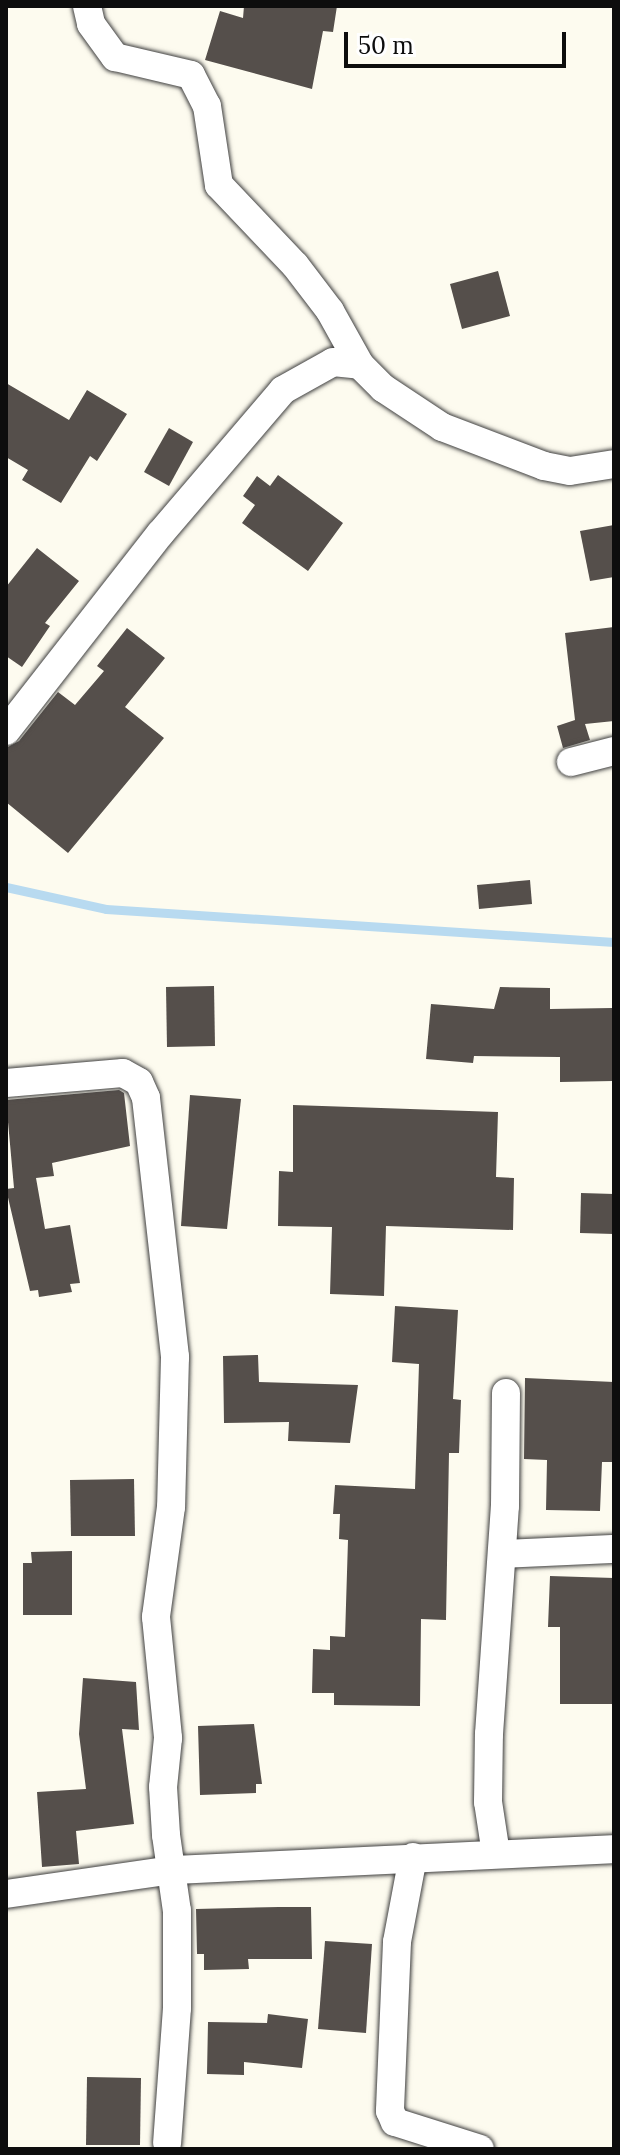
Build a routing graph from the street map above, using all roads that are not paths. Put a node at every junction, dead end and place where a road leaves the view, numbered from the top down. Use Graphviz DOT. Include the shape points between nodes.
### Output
graph roads {
  1 [pos="87,6"];
  2 [pos="360,365"];
  3 [pos="614,464"];
  4 [pos="6,731"];
  5 [pos="614,751"];
  6 [pos="571,762"];
  7 [pos="6,1083"];
  8 [pos="506,1393"];
  9 [pos="614,1549"];
  10 [pos="503,1554"];
  11 [pos="614,1849"];
  12 [pos="496,1854"];
  13 [pos="413,1857"];
  14 [pos="173,1870"];
  15 [pos="6,1894"];
  16 [pos="167,2143"];
  17 [pos="480,2149"];
  1 -- 2 [label="street" via="91,24 115,57 191,75 207,106 219,185 295,265"];
  2 -- 3 [label="street" via="383,388 442,427 480,443 570,471"];
  2 -- 4 [label="street" via="333,362 283,390 160,534"];
  5 -- 6 [label="street"];
  7 -- 14 [label="street" via="123,1073 139,1082 146,1098 175,1357 171,1507 156,1617 168,1738 163,1787"];
  8 -- 10 [label="street"];
  9 -- 10 [label="street"];
  10 -- 12 [label="street" via="489,1734 488,1802"];
  11 -- 12 [label="street"];
  12 -- 13 [label="street"];
  13 -- 14 [label="street"];
  13 -- 17 [label="street" via="397,1942 390,2111 395,2122"];
  14 -- 15 [label="street"];
  14 -- 16 [label="street" via="177,2008"];
}
